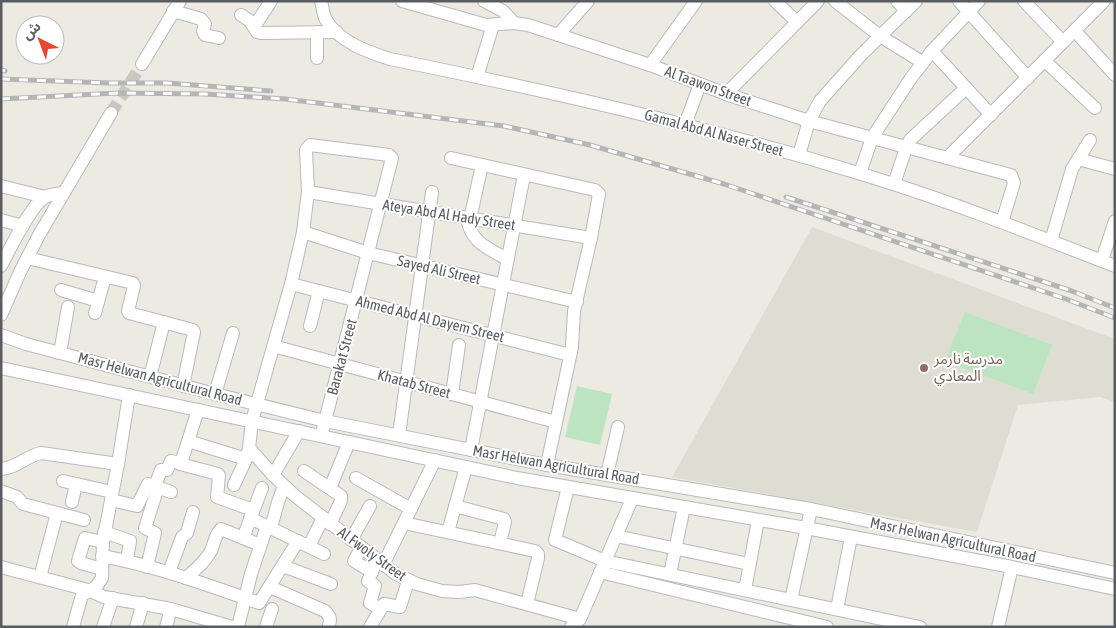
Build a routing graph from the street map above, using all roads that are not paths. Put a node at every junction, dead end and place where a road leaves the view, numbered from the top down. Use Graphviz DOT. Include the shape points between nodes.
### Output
graph roads {
  1 [pos="271,1"];
  2 [pos="402,1"];
  3 [pos="484,1"];
  4 [pos="588,1"];
  5 [pos="696,1"];
  6 [pos="775,1"];
  7 [pos="818,1"];
  8 [pos="835,1"];
  9 [pos="897,1"];
  10 [pos="916,1"];
  11 [pos="959,1"];
  12 [pos="979,1"];
  13 [pos="1024,1"];
  14 [pos="1100,2"];
  15 [pos="323,3"];
  16 [pos="177,6"];
  17 [pos="906,11"];
  18 [pos="968,12"];
  19 [pos="241,15"];
  20 [pos="797,22"];
  21 [pos="514,23"];
  22 [pos="493,25"];
  23 [pos="254,27"];
  24 [pos="1074,31"];
  25 [pos="317,32"];
  26 [pos="336,32"];
  27 [pos="558,35"];
  28 [pos="880,36"];
  29 [pos="219,38"];
  30 [pos="1063,42"];
  31 [pos="932,51"];
  32 [pos="317,58"];
  33 [pos="1045,61"];
  34 [pos="922,62"];
  35 [pos="142,64"];
  36 [pos="650,65"];
  37 [pos="1115,75"];
  38 [pos="477,77"];
  39 [pos="1028,78"];
  40 [pos="700,84"];
  41 [pos="966,88"];
  42 [pos="726,94"];
  43 [pos="1095,108"];
  44 [pos="112,113"];
  45 [pos="991,115"];
  46 [pos="809,121"];
  47 [pos="686,125"];
  48 [pos="872,138"];
  49 [pos="1090,140"];
  50 [pos="906,148"];
  51 [pos="799,155"];
  52 [pos="451,158"];
  53 [pos="947,158"];
  54 [pos="1078,159"];
  55 [pos="482,165"];
  56 [pos="1115,169"];
  57 [pos="860,173"];
  58 [pos="524,175"];
  59 [pos="894,184"];
  60 [pos="1,186"];
  61 [pos="308,192"];
  62 [pos="432,192"];
  63 [pos="64,194"];
  64 [pos="45,197"];
  65 [pos="381,204"];
  66 [pos="429,212"];
  67 [pos="469,219"];
  68 [pos="1,220"];
  69 [pos="1115,221"];
  70 [pos="1002,222"];
  71 [pos="23,226"];
  72 [pos="514,226"];
  73 [pos="303,232"];
  74 [pos="591,238"];
  75 [pos="1051,240"];
  76 [pos="368,253"];
  77 [pos="27,258"];
  78 [pos="3,259"];
  79 [pos="507,259"];
  80 [pos="1102,260"];
  81 [pos="422,266"];
  82 [pos="1115,266"];
  83 [pos="105,277"];
  84 [pos="291,284"];
  85 [pos="503,284"];
  86 [pos="61,290"];
  87 [pos="319,291"];
  88 [pos="356,300"];
  89 [pos="577,302"];
  90 [pos="68,307"];
  91 [pos="1,315"];
  92 [pos="416,315"];
  93 [pos="164,322"];
  94 [pos="310,326"];
  95 [pos="233,333"];
  96 [pos="1,335"];
  97 [pos="493,335"];
  98 [pos="459,345"];
  99 [pos="273,346"];
  100 [pos="60,353"];
  101 [pos="570,356"];
  102 [pos="340,364"];
  103 [pos="1,368"];
  104 [pos="150,377"];
  105 [pos="407,382"];
  106 [pos="183,386"];
  107 [pos="214,394"];
  108 [pos="452,394"];
  109 [pos="129,395"];
  110 [pos="480,402"];
  111 [pos="257,404"];
  112 [pos="198,410"];
  113 [pos="252,421"];
  114 [pos="325,421"];
  115 [pos="556,422"];
  116 [pos="618,427"];
  117 [pos="299,431"];
  118 [pos="399,435"];
  119 [pos="321,436"];
  120 [pos="188,441"];
  121 [pos="349,442"];
  122 [pos="471,450"];
  123 [pos="248,453"];
  124 [pos="435,460"];
  125 [pos="522,460"];
  126 [pos="118,464"];
  127 [pos="180,464"];
  128 [pos="547,465"];
  129 [pos="466,467"];
  130 [pos="1,469"];
  131 [pos="304,471"];
  132 [pos="273,475"];
  133 [pos="607,475"];
  134 [pos="356,478"];
  135 [pos="517,478"];
  136 [pos="63,481"];
  137 [pos="76,484"];
  138 [pos="234,485"];
  139 [pos="284,486"];
  140 [pos="156,487"];
  141 [pos="568,487"];
  142 [pos="330,488"];
  143 [pos="1,492"];
  144 [pos="171,492"];
  145 [pos="112,496"];
  146 [pos="632,499"];
  147 [pos="72,502"];
  148 [pos="278,502"];
  149 [pos="370,506"];
  150 [pos="455,506"];
  151 [pos="684,507"];
  152 [pos="811,509"];
  153 [pos="411,510"];
  154 [pos="193,512"];
  155 [pos="57,513"];
  156 [pos="251,514"];
  157 [pos="84,520"];
  158 [pos="758,520"];
  159 [pos="326,521"];
  160 [pos="404,523"];
  161 [pos="269,527"];
  162 [pos="806,528"];
  163 [pos="448,532"];
  164 [pos="616,536"];
  165 [pos="104,537"];
  166 [pos="851,537"];
  167 [pos="243,538"];
  168 [pos="500,543"];
  169 [pos="303,544"];
  170 [pos="356,544"];
  171 [pos="260,545"];
  172 [pos="990,548"];
  173 [pos="675,550"];
  174 [pos="324,554"];
  175 [pos="127,561"];
  176 [pos="986,562"];
  177 [pos="102,563"];
  178 [pos="749,564"];
  179 [pos="282,566"];
  180 [pos="377,566"];
  181 [pos="602,566"];
  182 [pos="1,567"];
  183 [pos="147,567"];
  184 [pos="1012,567"];
  185 [pos="169,572"];
  186 [pos="1115,573"];
  187 [pos="670,574"];
  188 [pos="40,577"];
  189 [pos="186,578"];
  190 [pos="408,581"];
  191 [pos="331,584"];
  192 [pos="270,587"];
  193 [pos="1115,589"];
  194 [pos="88,590"];
  195 [pos="745,590"];
  196 [pos="113,598"];
  197 [pos="245,598"];
  198 [pos="791,600"];
  199 [pos="144,603"];
  200 [pos="526,604"];
  201 [pos="171,608"];
  202 [pos="272,609"];
  203 [pos="381,609"];
  204 [pos="837,609"];
  205 [pos="196,621"];
  206 [pos="578,624"];
  207 [pos="329,625"];
  208 [pos="73,627"];
  209 [pos="103,627"];
  210 [pos="136,627"];
  211 [pos="166,627"];
  212 [pos="232,627"];
  213 [pos="238,627"];
  214 [pos="266,627"];
  215 [pos="370,627"];
  216 [pos="827,627"];
  217 [pos="920,627"];
  218 [pos="998,627"];
  1 -- 23 [label="street"];
  2 -- 22 [label="street, Al Taawon Street"];
  3 -- 21 [label="street" via="503,11"];
  4 -- 27 [label="street"];
  5 -- 36 [label="street"];
  6 -- 20 [label="street"];
  7 -- 20 [label="street"];
  8 -- 28 [label="street"];
  9 -- 17 [label="street"];
  10 -- 17 [label="street"];
  11 -- 18 [label="street"];
  12 -- 18 [label="street"];
  13 -- 30 [label="street"];
  14 -- 24 [label="street"];
  15 -- 26 [label="street, Gamal Abd Al Naser Street" via="325,19"];
  16 -- 29 [label="street" via="201,19 205,24 205,34"];
  16 -- 35 [label="street"];
  17 -- 28 [label="street"];
  18 -- 31 [label="street"];
  18 -- 39 [label="street"];
  19 -- 23 [label="street"];
  20 -- 42 [label="street"];
  21 -- 22 [label="street, Al Taawon Street"];
  21 -- 27 [label="street, Al Taawon Street"];
  22 -- 38 [label="street"];
  23 -- 25 [label="street" via="261,33"];
  24 -- 30 [label="street"];
  24 -- 37 [label="street"];
  25 -- 26 [label="street"];
  25 -- 32 [label="street"];
  26 -- 38 [label="street, Gamal Abd Al Naser Street" via="362,49 390,59"];
  27 -- 36 [label="street, Al Taawon Street"];
  28 -- 34 [label="street"];
  28 -- 46 [label="street" via="840,78"];
  30 -- 33 [label="street"];
  31 -- 34 [label="street"];
  31 -- 41 [label="street"];
  33 -- 39 [label="street"];
  33 -- 43 [label="street"];
  34 -- 48 [label="street"];
  36 -- 40 [label="street, Al Taawon Street"];
  38 -- 47 [label="street, Gamal Abd Al Naser Street"];
  39 -- 45 [label="street"];
  40 -- 42 [label="street, Al Taawon Street"];
  40 -- 47 [label="street"];
  41 -- 45 [label="street"];
  41 -- 50 [label="street" via="915,134"];
  42 -- 46 [label="street, Al Taawon Street"];
  44 -- 63 [label="street"];
  45 -- 53 [label="street"];
  46 -- 48 [label="street, Al Taawon Street"];
  46 -- 51 [label="street"];
  47 -- 51 [label="street, Gamal Abd Al Naser Street"];
  48 -- 50 [label="street, Al Taawon Street"];
  48 -- 57 [label="street"];
  49 -- 54 [label="street"];
  50 -- 53 [label="street, Al Taawon Street"];
  50 -- 59 [label="street"];
  51 -- 57 [label="street, Gamal Abd Al Naser Street"];
  52 -- 55 [label="street"];
  53 -- 70 [label="street, Al Taawon Street" via="1013,178"];
  54 -- 56 [label="street"];
  54 -- 75 [label="street" via="1072,169"];
  55 -- 58 [label="street"];
  55 -- 67 [label="street"];
  57 -- 59 [label="street, Gamal Abd Al Naser Street"];
  58 -- 72 [label="street"];
  58 -- 74 [label="street" via="598,192"];
  59 -- 70 [label="street, Gamal Abd Al Naser Street"];
  60 -- 64 [label="street"];
  61 -- 65 [label="street, Ateya Abd Al Hady Street"];
  61 -- 65 [label="street, Barakat Street" via="306,150 310,145 389,155 392,161"];
  61 -- 73 [label="street"];
  62 -- 66 [label="street"];
  63 -- 64 [label="street"];
  63 -- 77 [label="street"];
  64 -- 71 [label="street"];
  65 -- 66 [label="street, Ateya Abd Al Hady Street"];
  65 -- 76 [label="street, Barakat Street"];
  66 -- 67 [label="street, Ateya Abd Al Hady Street"];
  66 -- 81 [label="street"];
  67 -- 72 [label="street, Ateya Abd Al Hady Street"];
  67 -- 79 [label="street" via="472,236"];
  68 -- 71 [label="street"];
  69 -- 80 [label="street"];
  70 -- 75 [label="street, Gamal Abd Al Naser Street"];
  71 -- 78 [label="street"];
  72 -- 74 [label="street, Ateya Abd Al Hady Street"];
  72 -- 79 [label="street"];
  73 -- 76 [label="street, Sayed Ali Street"];
  73 -- 84 [label="street"];
  74 -- 89 [label="street"];
  75 -- 80 [label="street, Gamal Abd Al Naser Street"];
  76 -- 81 [label="street, Sayed Ali Street"];
  76 -- 88 [label="street, Barakat Street"];
  77 -- 83 [label="street"];
  77 -- 91 [label="street"];
  79 -- 85 [label="street"];
  80 -- 82 [label="street, Gamal Abd Al Naser Street"];
  81 -- 85 [label="street, Sayed Ali Street"];
  81 -- 92 [label="street"];
  83 -- 86 [label="street" via="97,307"];
  83 -- 93 [label="street" via="134,284 129,313"];
  84 -- 87 [label="street, Ahmed Abd Al Dayem Street"];
  84 -- 99 [label="street"];
  85 -- 89 [label="street, Sayed Ali Street"];
  85 -- 97 [label="street"];
  87 -- 88 [label="street, Ahmed Abd Al Dayem Street"];
  87 -- 94 [label="street"];
  88 -- 92 [label="street, Ahmed Abd Al Dayem Street"];
  88 -- 102 [label="street, Barakat Street"];
  89 -- 101 [label="street"];
  90 -- 100 [label="street"];
  92 -- 97 [label="street, Ahmed Abd Al Dayem Street"];
  92 -- 105 [label="street"];
  93 -- 104 [label="street"];
  93 -- 106 [label="street" via="194,331"];
  95 -- 107 [label="street"];
  96 -- 100 [label="street, Masr Helwan Agricultural Road"];
  97 -- 101 [label="street, Ahmed Abd Al Dayem Street"];
  97 -- 110 [label="street"];
  98 -- 108 [label="street"];
  99 -- 102 [label="street, Khatab Street"];
  99 -- 111 [label="street"];
  100 -- 104 [label="street, Masr Helwan Agricultural Road"];
  101 -- 115 [label="street"];
  102 -- 105 [label="street, Khatab Street"];
  102 -- 114 [label="street, Barakat Street"];
  103 -- 109 [label="street, Masr Helwan Agricultural Road"];
  104 -- 106 [label="street, Masr Helwan Agricultural Road"];
  105 -- 108 [label="street, Khatab Street"];
  105 -- 118 [label="street"];
  106 -- 107 [label="street, Masr Helwan Agricultural Road"];
  107 -- 111 [label="street, Masr Helwan Agricultural Road"];
  108 -- 110 [label="street, Khatab Street"];
  109 -- 112 [label="street, Masr Helwan Agricultural Road"];
  109 -- 126 [label="street"];
  110 -- 115 [label="street, Khatab Street"];
  110 -- 122 [label="street"];
  111 -- 113 [label="street"];
  111 -- 114 [label="street, Masr Helwan Agricultural Road"];
  112 -- 113 [label="street, Masr Helwan Agricultural Road"];
  112 -- 120 [label="street"];
  113 -- 117 [label="street, Masr Helwan Agricultural Road"];
  113 -- 123 [label="street"];
  114 -- 118 [label="street, Masr Helwan Agricultural Road"];
  114 -- 119 [label="street, Barakat Street"];
  115 -- 128 [label="street"];
  116 -- 133 [label="street"];
  117 -- 119 [label="street, Masr Helwan Agricultural Road"];
  117 -- 132 [label="street"];
  118 -- 122 [label="street, Masr Helwan Agricultural Road"];
  119 -- 121 [label="street, Masr Helwan Agricultural Road"];
  120 -- 123 [label="street"];
  120 -- 127 [label="street"];
  121 -- 124 [label="street, Masr Helwan Agricultural Road"];
  121 -- 142 [label="street"];
  122 -- 125 [label="street, Masr Helwan Agricultural Road"];
  123 -- 132 [label="street, Al Fwoly Street"];
  123 -- 138 [label="street"];
  124 -- 129 [label="street, Masr Helwan Agricultural Road"];
  124 -- 153 [label="street"];
  125 -- 128 [label="street, Masr Helwan Agricultural Road"];
  125 -- 135 [label="street"];
  126 -- 130 [label="street" via="41,453 29,456 16,466"];
  126 -- 145 [label="street"];
  127 -- 140 [label="street" via="171,461 167,470 161,470"];
  127 -- 156 [label="street" via="218,474 217,497"];
  128 -- 133 [label="street, Masr Helwan Agricultural Road"];
  129 -- 135 [label="street, Masr Helwan Agricultural Road"];
  129 -- 150 [label="street"];
  131 -- 142 [label="street"];
  132 -- 139 [label="street, Al Fwoly Street"];
  133 -- 152 [label="street, Masr Helwan Agricultural Road"];
  134 -- 153 [label="street"];
  135 -- 141 [label="street, Masr Helwan Agricultural Road"];
  136 -- 137 [label="street"];
  137 -- 145 [label="street"];
  137 -- 147 [label="street"];
  139 -- 148 [label="street"];
  139 -- 159 [label="street, Al Fwoly Street"];
  140 -- 144 [label="street"];
  140 -- 145 [label="street" via="147,484 137,506"];
  140 -- 183 [label="street" via="146,528 155,533"];
  141 -- 146 [label="street, Masr Helwan Agricultural Road"];
  141 -- 181 [label="street" via="556,540"];
  142 -- 159 [label="street" via="340,494 341,499"];
  143 -- 155 [label="street" via="23,504"];
  145 -- 165 [label="street"];
  146 -- 151 [label="street, Masr Helwan Agricultural Road"];
  146 -- 164 [label="street"];
  148 -- 156 [label="street" via="261,491"];
  148 -- 161 [label="street"];
  149 -- 170 [label="street"];
  150 -- 163 [label="street"];
  150 -- 168 [label="street" via="504,519"];
  151 -- 158 [label="street, Masr Helwan Agricultural Road"];
  151 -- 173 [label="street"];
  152 -- 162 [label="street"];
  152 -- 172 [label="street, Masr Helwan Agricultural Road"];
  153 -- 160 [label="street"];
  154 -- 185 [label="street"];
  155 -- 157 [label="street"];
  155 -- 188 [label="street"];
  156 -- 161 [label="street"];
  156 -- 167 [label="street"];
  158 -- 162 [label="street, Masr Helwan Agricultural Road"];
  158 -- 178 [label="street"];
  159 -- 169 [label="street"];
  159 -- 170 [label="street, Al Fwoly Street"];
  160 -- 163 [label="street"];
  160 -- 180 [label="street"];
  161 -- 169 [label="street"];
  161 -- 171 [label="street"];
  162 -- 166 [label="street, Masr Helwan Agricultural Road"];
  162 -- 198 [label="street"];
  163 -- 168 [label="street"];
  164 -- 173 [label="street"];
  164 -- 181 [label="street"];
  165 -- 175 [label="street" via="130,542"];
  165 -- 177 [label="street"];
  165 -- 177 [label="street" via="85,538 78,561"];
  166 -- 176 [label="street, Masr Helwan Agricultural Road"];
  166 -- 204 [label="street"];
  167 -- 171 [label="street"];
  167 -- 189 [label="street" via="219,530 205,560"];
  168 -- 200 [label="street" via="538,554"];
  169 -- 174 [label="street"];
  169 -- 179 [label="street"];
  170 -- 180 [label="street, Al Fwoly Street"];
  171 -- 197 [label="street"];
  172 -- 176 [label="street"];
  172 -- 186 [label="street, Masr Helwan Agricultural Road"];
  173 -- 178 [label="street"];
  173 -- 187 [label="street"];
  175 -- 177 [label="street"];
  175 -- 183 [label="street"];
  176 -- 184 [label="street, Masr Helwan Agricultural Road"];
  177 -- 194 [label="street" via="101,581"];
  178 -- 195 [label="street"];
  179 -- 191 [label="street"];
  179 -- 192 [label="street"];
  180 -- 190 [label="street, Al Fwoly Street"];
  180 -- 203 [label="street" via="368,582 375,586 370,603"];
  181 -- 187 [label="street"];
  181 -- 206 [label="street"];
  181 -- 216 [label="street"];
  182 -- 188 [label="street"];
  183 -- 185 [label="street"];
  184 -- 193 [label="street, Masr Helwan Agricultural Road"];
  184 -- 218 [label="street"];
  185 -- 189 [label="street"];
  187 -- 195 [label="street"];
  188 -- 194 [label="street"];
  189 -- 197 [label="street"];
  190 -- 200 [label="street, Al Fwoly Street" via="442,591 475,590"];
  190 -- 203 [label="street" via="400,607 386,604"];
  192 -- 197 [label="street" via="261,602"];
  192 -- 207 [label="street" via="325,612 331,620"];
  194 -- 196 [label="street"];
  194 -- 208 [label="street" via="80,600"];
  195 -- 198 [label="street"];
  196 -- 199 [label="street"];
  196 -- 209 [label="street"];
  197 -- 213 [label="street"];
  198 -- 204 [label="street"];
  199 -- 201 [label="street"];
  199 -- 210 [label="street"];
  200 -- 206 [label="street, Al Fwoly Street"];
  201 -- 205 [label="street"];
  201 -- 211 [label="street"];
  202 -- 214 [label="street"];
  203 -- 215 [label="street"];
  204 -- 217 [label="street"];
  205 -- 212 [label="street"];
}
